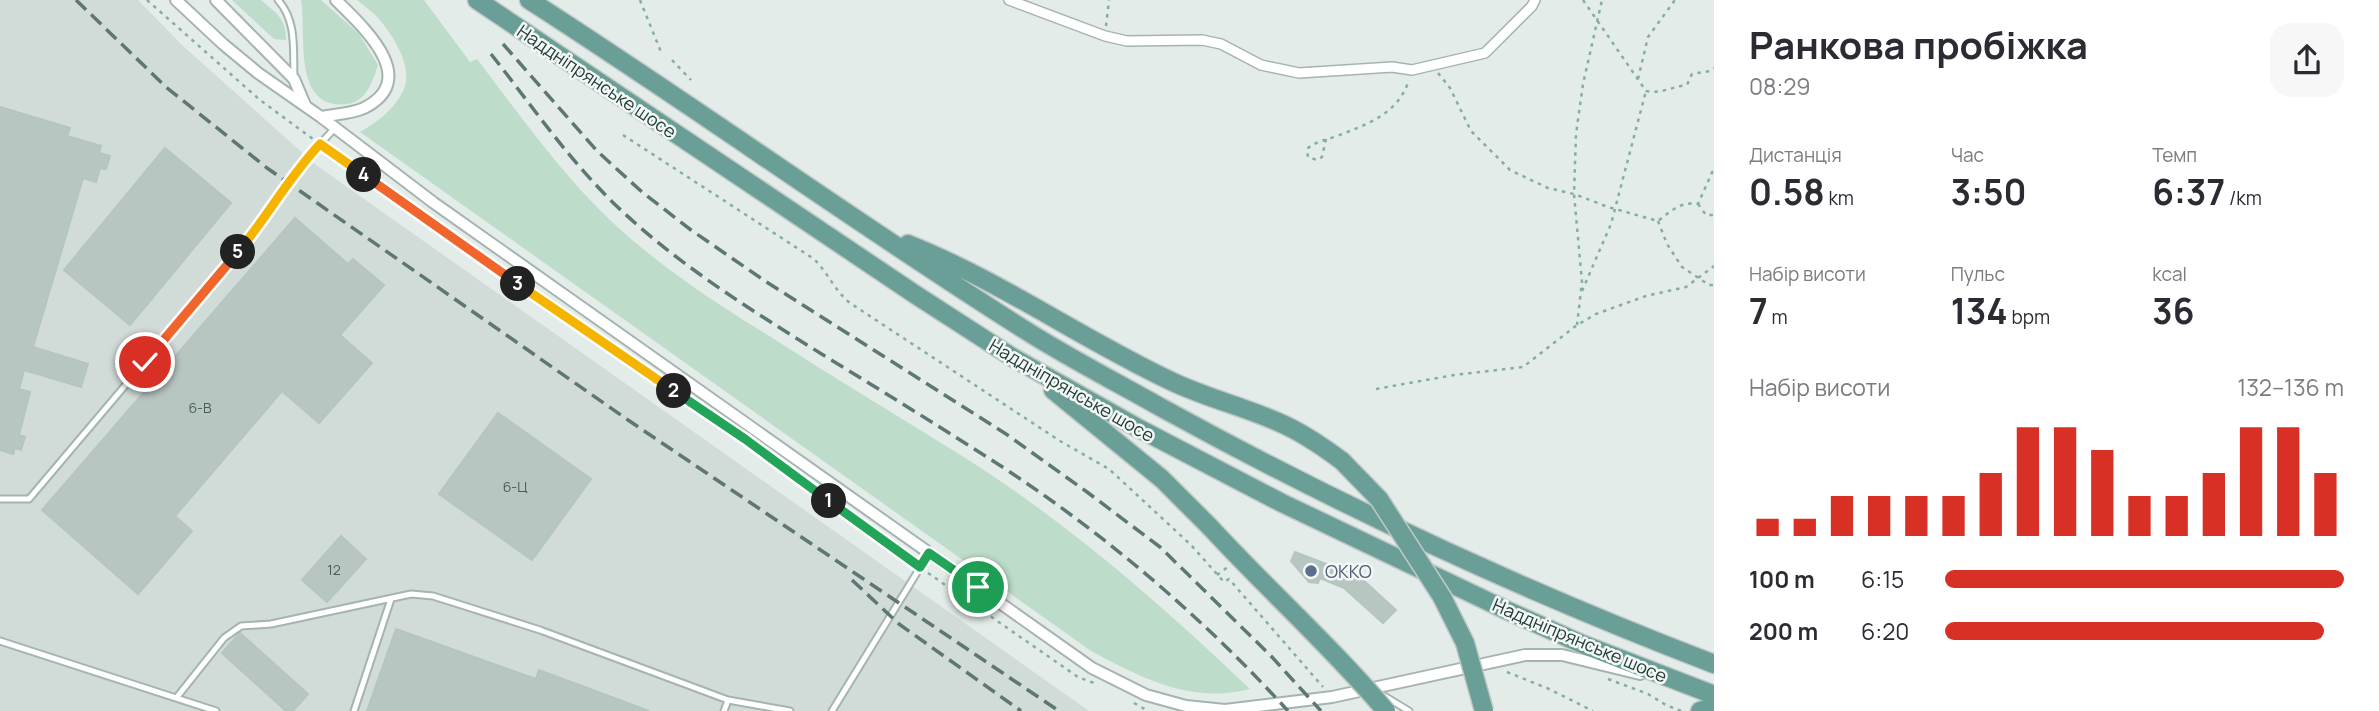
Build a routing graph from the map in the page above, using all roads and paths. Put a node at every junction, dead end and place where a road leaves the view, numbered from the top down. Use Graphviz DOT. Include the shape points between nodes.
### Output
graph roads {
  1 [pos="147,0"];
  2 [pos="176,0"];
  3 [pos="216,0"];
  4 [pos="278,0"];
  5 [pos="336,0"];
  6 [pos="477,0"];
  7 [pos="529,0"];
  8 [pos="640,0"];
  9 [pos="1010,0"];
  10 [pos="1109,0"];
  11 [pos="1535,0"];
  12 [pos="1583,0"];
  13 [pos="1602,0"];
  14 [pos="1675,0"];
  15 [pos="1597,20"];
  16 [pos="1105,36"];
  17 [pos="661,52"];
  18 [pos="672,60"];
  19 [pos="1432,66"];
  20 [pos="1714,68"];
  21 [pos="1412,70"];
  22 [pos="294,79"];
  23 [pos="1638,79"];
  24 [pos="691,80"];
  25 [pos="1646,91"];
  26 [pos="305,105"];
  27 [pos="321,117"];
  28 [pos="335,128"];
  29 [pos="623,135"];
  30 [pos="1326,139"];
  31 [pos="320,144"];
  32 [pos="1714,168"];
  33 [pos="1574,194"];
  34 [pos="1698,204"];
  35 [pos="1616,208"];
  36 [pos="1714,215"];
  37 [pos="1658,220"];
  38 [pos="872,229"];
  39 [pos="1714,266"];
  40 [pos="1699,277"];
  41 [pos="1714,285"];
  42 [pos="1580,293"];
  43 [pos="1577,325"];
  44 [pos="1012,357"];
  45 [pos="1376,389"];
  46 [pos="0,499"];
  47 [pos="929,553"];
  48 [pos="920,567"];
  49 [pos="391,599"];
  50 [pos="0,641"];
  51 [pos="1714,664"];
  52 [pos="1502,671"];
  53 [pos="1603,677"];
  54 [pos="1671,680"];
  55 [pos="1096,684"];
  56 [pos="1372,688"];
  57 [pos="1714,695"];
  58 [pos="177,697"];
  59 [pos="1332,697"];
  60 [pos="1127,699"];
  61 [pos="728,700"];
  62 [pos="1714,707"];
  63 [pos="1185,709"];
  64 [pos="1266,709"];
  65 [pos="216,711"];
  66 [pos="354,711"];
  67 [pos="724,711"];
  68 [pos="790,711"];
  69 [pos="832,711"];
  70 [pos="1149,711"];
  71 [pos="1386,711"];
  72 [pos="1409,711"];
  73 [pos="1485,711"];
  74 [pos="1593,711"];
  75 [pos="1681,711"];
  76 [pos="1700,711"];
  1 -- 31 [label="path" via="260,100"];
  2 -- 26 [label="street" via="240,59"];
  3 -- 22 [label="street"];
  4 -- 22 [label="lane" via="290,19"];
  5 -- 27 [label="street" via="381,49 388,83 366,107"];
  6 -- 44 [label="main road, Наддніпрянське шосе"];
  7 -- 38 [label="main road, Наддніпрянське шосе"];
  8 -- 17 [label="path"];
  9 -- 16 [label="street"];
  10 -- 16 [label="path"];
  11 -- 19 [label="street" via="1485,53"];
  12 -- 15 [label="path"];
  13 -- 15 [label="path"];
  14 -- 23 [label="path" via="1648,37"];
  15 -- 23 [label="path"];
  15 -- 33 [label="path" via="1578,122"];
  16 -- 21 [label="street" via="1127,41 1202,40 1222,44 1261,65 1299,73 1392,66"];
  18 -- 24 [label="path"];
  19 -- 21 [label="street"];
  19 -- 33 [label="path" via="1450,88 1471,131 1510,170 1548,188"];
  20 -- 25 [label="path" via="1692,74 1687,85 1658,93"];
  21 -- 30 [label="path" via="1404,95 1383,116"];
  22 -- 26 [label="street"];
  23 -- 25 [label="path"];
  25 -- 35 [label="path"];
  26 -- 27 [label="street"];
  27 -- 28 [label="street"];
  28 -- 31 [label="lane"];
  28 -- 47 [label="street"];
  29 -- 59 [label="path" via="814,260 850,303 1109,469 1224,582 1229,579"];
  30 -- 30 [label="path" via="1322,157 1308,158 1307,149"];
  31 -- 46 [label="lane" via="261,225 29,499"];
  31 -- 48 [label="path" via="745,439"];
  32 -- 34 [label="path"];
  33 -- 35 [label="path"];
  33 -- 42 [label="path"];
  34 -- 36 [label="path" via="1706,215"];
  34 -- 37 [label="path" via="1680,205"];
  35 -- 37 [label="path"];
  35 -- 42 [label="path"];
  37 -- 40 [label="path" via="1682,267"];
  38 -- 51 [label="main road, Наддніпрянське шосе" via="1027,332 1242,452 1418,540"];
  38 -- 73 [label="main road, bridge" via="945,259 1174,382 1279,422 1342,461 1379,499 1442,597 1465,643"];
  39 -- 40 [label="path"];
  40 -- 41 [label="path"];
  40 -- 43 [label="path" via="1686,287 1624,303"];
  42 -- 43 [label="path"];
  43 -- 45 [label="path" via="1523,367"];
  44 -- 54 [label="main road, Наддніпрянське шосе" via="1282,503 1569,639"];
  44 -- 71 [label="main road, bridge" via="1162,479"];
  47 -- 48 [label="lane"];
  47 -- 63 [label="street" via="1092,668"];
  48 -- 55 [label="path" via="1078,677"];
  48 -- 69 [label="lane"];
  49 -- 58 [label="lane" via="241,626 224,638"];
  49 -- 61 [label="lane" via="411,594 433,596 471,607"];
  49 -- 66 [label="lane"];
  50 -- 58 [label="lane"];
  52 -- 74 [label="path"];
  53 -- 75 [label="path"];
  54 -- 56 [label="street" via="1542,653"];
  54 -- 57 [label="main road, Наддніпрянське шосе"];
  56 -- 59 [label="street"];
  56 -- 72 [label="lane"];
  58 -- 65 [label="lane"];
  59 -- 64 [label="street"];
  60 -- 70 [label="path"];
  61 -- 67 [label="lane"];
  61 -- 68 [label="lane"];
  62 -- 76 [label="main road"];
  63 -- 64 [label="street"];
}
